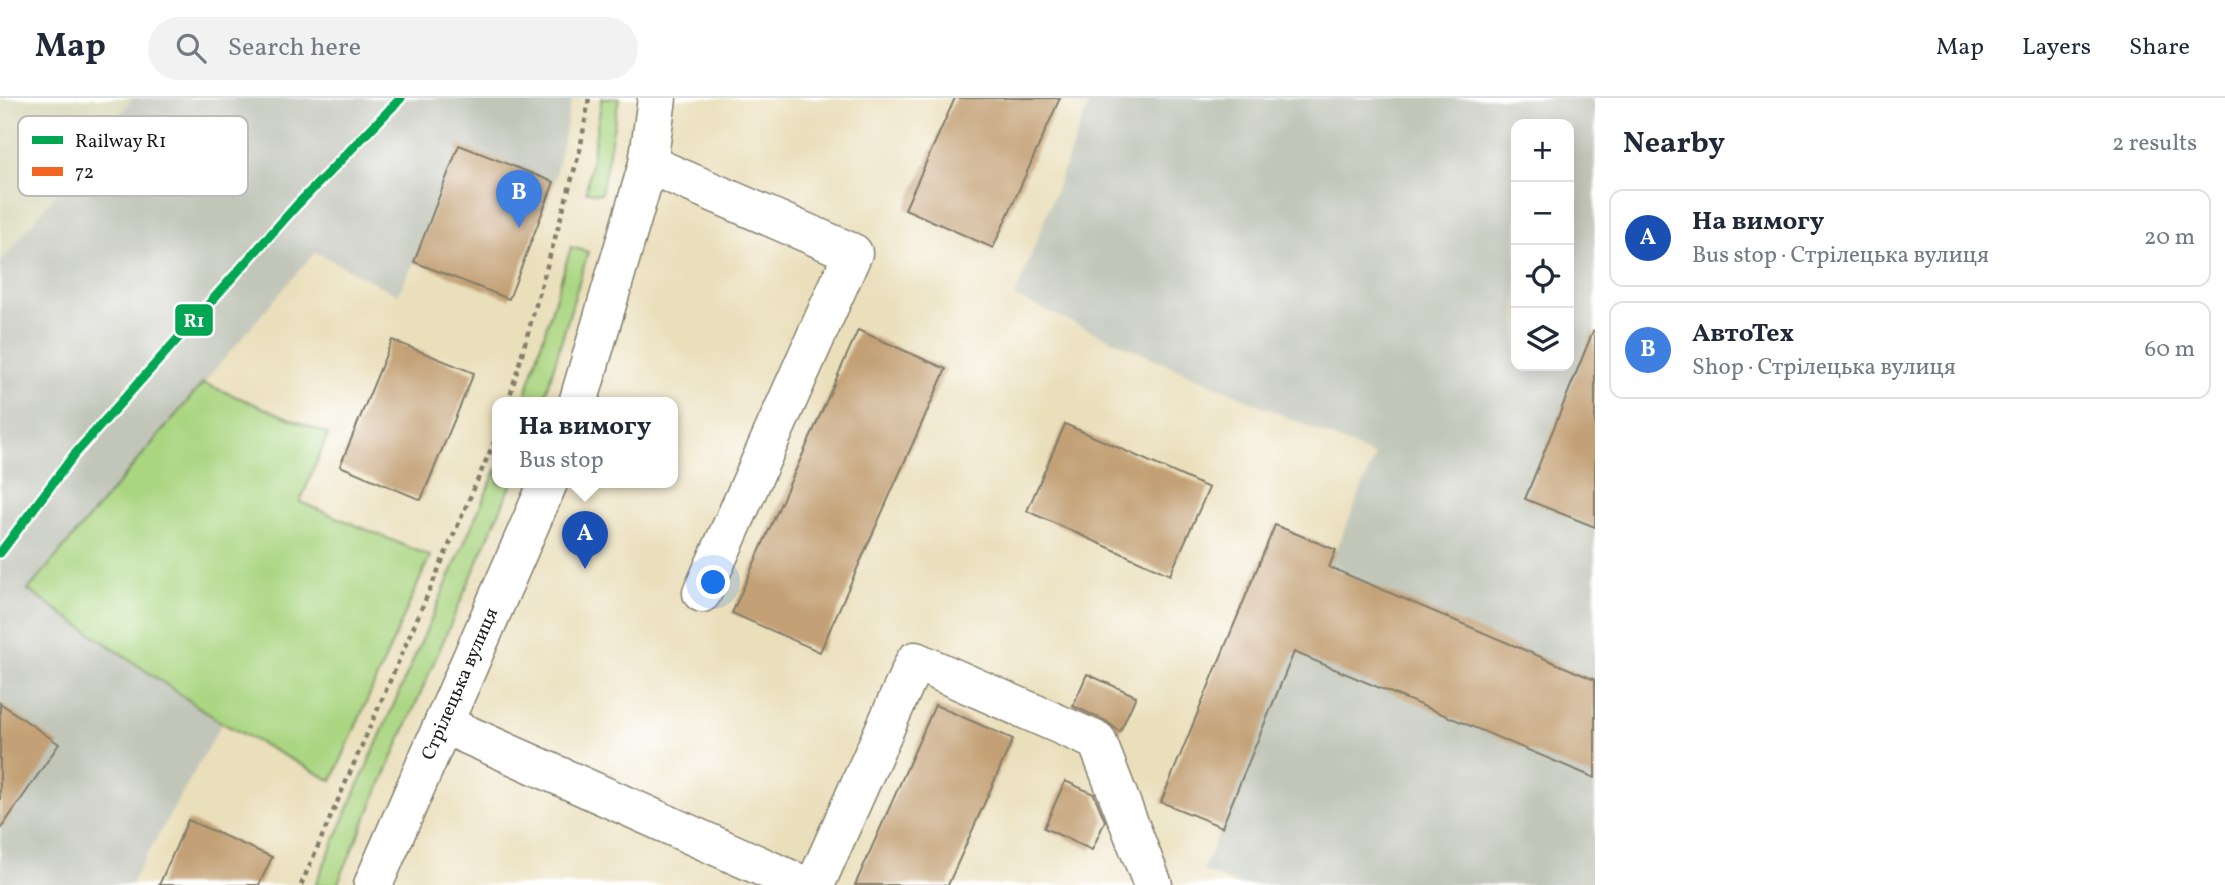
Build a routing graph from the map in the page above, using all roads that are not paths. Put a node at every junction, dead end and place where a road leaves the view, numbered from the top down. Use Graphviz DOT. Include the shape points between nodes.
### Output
graph roads {
  1 [pos="657,98"];
  2 [pos="648,164"];
  3 [pos="580,397"];
  4 [pos="546,488"];
  5 [pos="702,593"];
  6 [pos="443,724"];
  7 [pos="373,885"];
  8 [pos="803,885"];
  9 [pos="815,885"];
  10 [pos="1153,885"];
  1 -- 2 [label="street"];
  2 -- 3 [label="street"];
  2 -- 5 [label="street" via="853,253"];
  4 -- 6 [label="street, Стрілецька вулиця"];
  6 -- 7 [label="street, Стрілецька вулиця"];
  6 -- 8 [label="street"];
  9 -- 10 [label="street" via="915,661 1097,741"];
}
